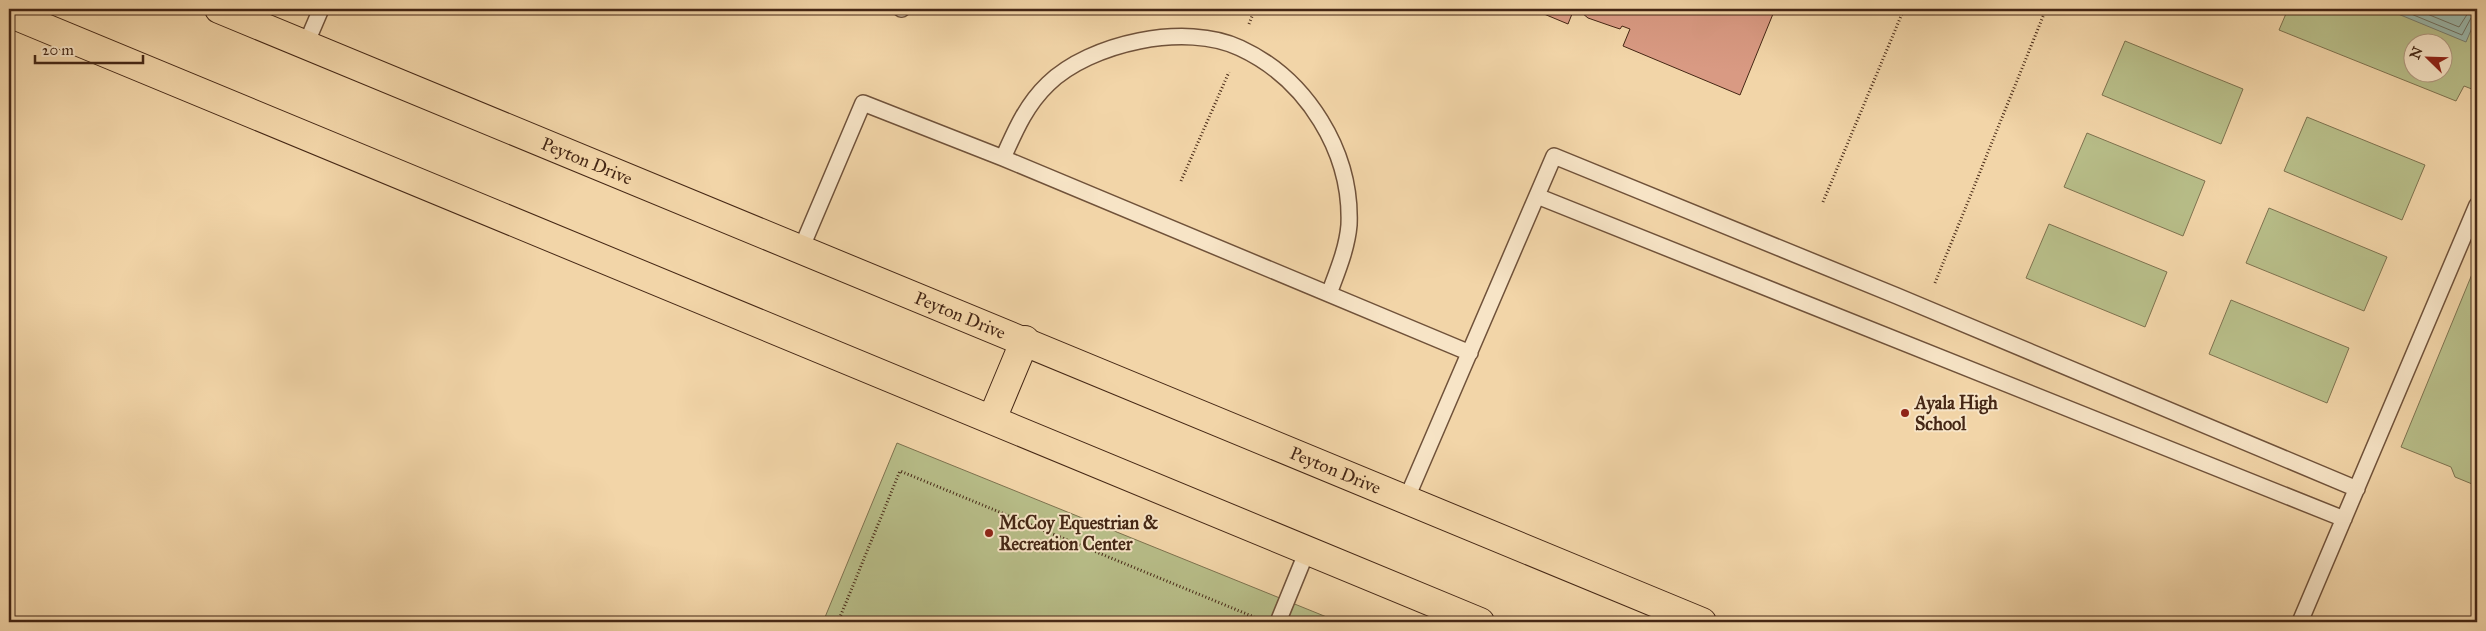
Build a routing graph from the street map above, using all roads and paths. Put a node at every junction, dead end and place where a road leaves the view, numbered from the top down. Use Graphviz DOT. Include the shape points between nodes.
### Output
graph roads {
  1 [pos="219,9"];
  2 [pos="321,9"];
  3 [pos="1904,9"];
  4 [pos="2030,9"];
  5 [pos="9,12"];
  6 [pos="306,44"];
  7 [pos="1239,47"];
  8 [pos="1003,158"];
  9 [pos="1182,181"];
  10 [pos="1537,196"];
  11 [pos="1823,202"];
  12 [pos="2477,205"];
  13 [pos="801,249"];
  14 [pos="1933,288"];
  15 [pos="1329,294"];
  16 [pos="1025,340"];
  17 [pos="1470,353"];
  18 [pos="992,419"];
  19 [pos="2357,490"];
  20 [pos="1406,500"];
  21 [pos="2344,519"];
  22 [pos="1307,550"];
  23 [pos="1257,618"];
  24 [pos="1475,621"];
  25 [pos="838,622"];
  26 [pos="1278,622"];
  27 [pos="1702,622"];
  28 [pos="2300,622"];
  1 -- 6 [label="main road, Peyton Drive"];
  2 -- 6 [label="lane"];
  3 -- 11 [label="path"];
  4 -- 14 [label="path" via="2044,14"];
  5 -- 18 [label="main road"];
  6 -- 13 [label="main road, Peyton Drive"];
  7 -- 8 [label="lane" via="1198,37 1173,37 1126,42 1085,58 1050,83 1033,100"];
  7 -- 9 [label="path"];
  7 -- 15 [label="lane" via="1266,64 1303,97 1326,128 1338,154 1347,188 1348,227 1346,247"];
  8 -- 13 [label="lane" via="863,102"];
  8 -- 15 [label="lane"];
  10 -- 17 [label="lane"];
  10 -- 19 [label="lane" via="1554,156"];
  10 -- 21 [label="lane"];
  12 -- 19 [label="lane"];
  13 -- 16 [label="main road, Peyton Drive"];
  15 -- 17 [label="lane"];
  16 -- 18 [label="main road"];
  16 -- 20 [label="main road, Peyton Drive"];
  17 -- 20 [label="lane"];
  18 -- 22 [label="main road"];
  19 -- 21 [label="lane"];
  20 -- 27 [label="main road, Peyton Drive"];
  21 -- 28 [label="lane"];
  22 -- 24 [label="main road"];
  22 -- 26 [label="lane"];
  23 -- 25 [label="path" via="900,471"];
}
